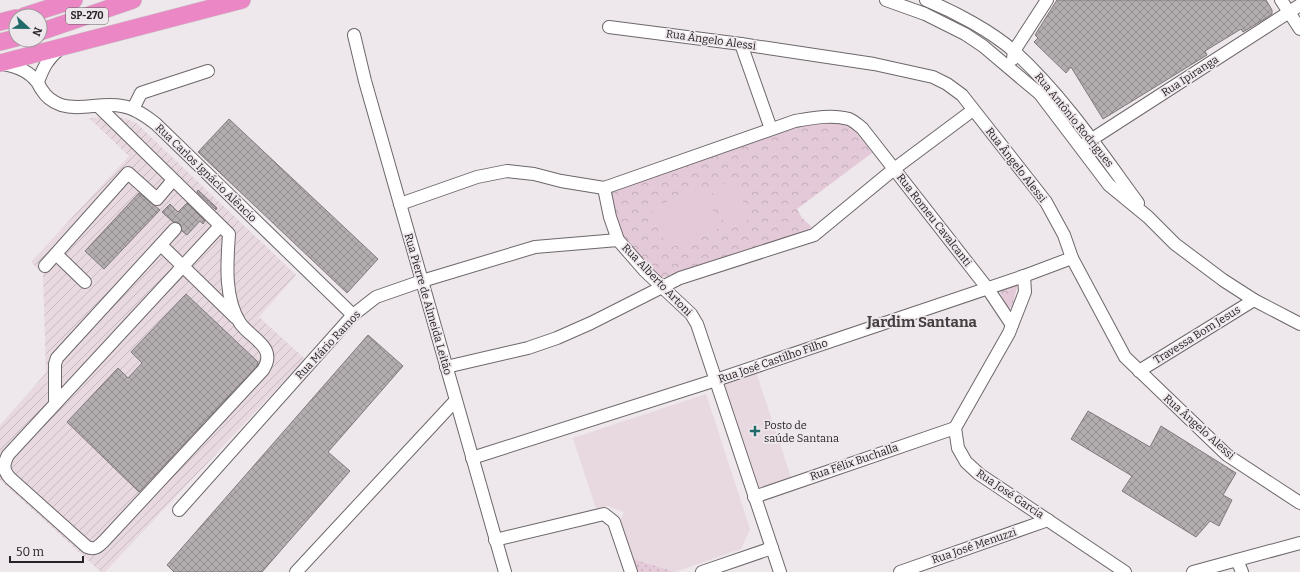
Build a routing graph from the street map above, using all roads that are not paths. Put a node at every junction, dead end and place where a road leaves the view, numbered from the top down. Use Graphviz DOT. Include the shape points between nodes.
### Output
graph roads {
  1 [pos="74,0"];
  2 [pos="133,0"];
  3 [pos="242,0"];
  4 [pos="886,0"];
  5 [pos="926,0"];
  6 [pos="1047,0"];
  7 [pos="1281,0"];
  8 [pos="1300,5"];
  9 [pos="48,8"];
  10 [pos="1289,12"];
  11 [pos="609,27"];
  12 [pos="48,29"];
  13 [pos="1300,29"];
  14 [pos="354,35"];
  15 [pos="740,44"];
  16 [pos="63,46"];
  17 [pos="1014,51"];
  18 [pos="0,63"];
  19 [pos="1011,70"];
  20 [pos="208,71"];
  21 [pos="38,82"];
  22 [pos="1044,90"];
  23 [pos="98,106"];
  24 [pos="133,109"];
  25 [pos="973,110"];
  26 [pos="771,129"];
  27 [pos="1092,140"];
  28 [pos="1079,146"];
  29 [pos="894,169"];
  30 [pos="173,180"];
  31 [pos="604,188"];
  32 [pos="400,204"];
  33 [pos="1148,217"];
  34 [pos="220,226"];
  35 [pos="175,229"];
  36 [pos="618,240"];
  37 [pos="161,245"];
  38 [pos="56,254"];
  39 [pos="1072,258"];
  40 [pos="45,266"];
  41 [pos="183,267"];
  42 [pos="1024,276"];
  43 [pos="422,281"];
  44 [pos="85,282"];
  45 [pos="662,286"];
  46 [pos="988,289"];
  47 [pos="1254,300"];
  48 [pos="353,315"];
  49 [pos="240,323"];
  50 [pos="1300,324"];
  51 [pos="1012,325"];
  52 [pos="446,368"];
  53 [pos="1139,371"];
  54 [pos="716,380"];
  55 [pos="455,401"];
  56 [pos="55,404"];
  57 [pos="955,428"];
  58 [pos="472,458"];
  59 [pos="754,497"];
  60 [pos="1300,503"];
  61 [pos="179,510"];
  62 [pos="1048,520"];
  63 [pos="495,540"];
  64 [pos="1300,543"];
  65 [pos="772,548"];
  66 [pos="1237,560"];
  67 [pos="296,572"];
  68 [pos="505,572"];
  69 [pos="631,572"];
  70 [pos="702,572"];
  71 [pos="780,572"];
  72 [pos="900,572"];
  73 [pos="1125,572"];
  74 [pos="1193,572"];
  75 [pos="1242,572"];
  1 -- 9 [label="highway, SP-270"];
  2 -- 12 [label="highway, SP-270"];
  3 -- 16 [label="highway"];
  4 -- 19 [label="street, Rua Antônio Rodrigues" via="924,14 965,34"];
  5 -- 17 [label="street, Rua Antônio Rodrigues" via="967,20"];
  6 -- 17 [label="street"];
  7 -- 10 [label="street"];
  8 -- 10 [label="street, Rua Ipiranga"];
  10 -- 13 [label="street"];
  10 -- 27 [label="street, Rua Ipiranga"];
  11 -- 15 [label="street, Rua Ângelo Alessi"];
  14 -- 32 [label="street, Rua Pierre de Almeida Leitão"];
  15 -- 25 [label="street, Rua Ângelo Alessi" via="874,64 932,77 962,95"];
  15 -- 26 [label="street"];
  16 -- 18 [label="highway"];
  16 -- 21 [label="street" via="51,56"];
  17 -- 19 [label="street"];
  17 -- 22 [label="street, Rua Antônio Rodrigues"];
  18 -- 21 [label="street, Rua Carlos Ignácio Alêncio" via="16,66"];
  19 -- 22 [label="street, Rua Antônio Rodrigues"];
  20 -- 24 [label="street" via="141,93"];
  21 -- 23 [label="street, Rua Carlos Ignácio Alêncio" via="41,89 54,102 81,108"];
  22 -- 27 [label="street, Rua Antônio Rodrigues"];
  22 -- 28 [label="street, Rua Antônio Rodrigues"];
  23 -- 24 [label="street, Rua Carlos Ignácio Alêncio" via="121,105"];
  23 -- 30 [label="street"];
  24 -- 48 [label="street, Rua Carlos Ignácio Alêncio" via="156,124"];
  25 -- 29 [label="street"];
  25 -- 39 [label="street, Rua Ângelo Alessi" via="1046,202 1064,235"];
  26 -- 29 [label="street, Rua Romeu Cavalcanti" via="795,121 816,118 835,117 850,120 862,128"];
  26 -- 31 [label="street"];
  27 -- 28 [label="street, Rua Ipiranga"];
  27 -- 33 [label="street, Rua Antônio Rodrigues"];
  28 -- 33 [label="street, Rua Antônio Rodrigues" via="1109,186"];
  29 -- 45 [label="street" via="814,235"];
  29 -- 46 [label="street, Rua Romeu Cavalcanti"];
  30 -- 34 [label="street"];
  30 -- 38 [label="street" via="157,199 128,173"];
  31 -- 32 [label="street" via="507,171 477,177"];
  31 -- 36 [label="street, Rua Alberto Artoni"];
  32 -- 43 [label="street, Rua Pierre de Almeida Leitão"];
  33 -- 47 [label="street, Rua Antônio Rodrigues" via="1175,244"];
  34 -- 41 [label="street"];
  34 -- 49 [label="street" via="228,234 231,302"];
  35 -- 37 [label="street"];
  36 -- 43 [label="street, Rua Mário Ramos" via="535,247"];
  36 -- 45 [label="street, Rua Alberto Artoni"];
  37 -- 41 [label="street"];
  37 -- 56 [label="street" via="58,358 54,364"];
  38 -- 40 [label="street"];
  38 -- 44 [label="street"];
  39 -- 42 [label="street, Rua José Castilho Filho"];
  39 -- 53 [label="street, Rua Ângelo Alessi" via="1125,357"];
  41 -- 49 [label="street"];
  41 -- 56 [label="street"];
  42 -- 46 [label="street, Rua José Castilho Filho"];
  42 -- 51 [label="street" via="1025,292"];
  43 -- 48 [label="street, Rua Mário Ramos" via="376,297"];
  43 -- 52 [label="street, Rua Pierre de Almeida Leitão"];
  45 -- 52 [label="street" via="557,338 528,348"];
  45 -- 54 [label="street, Rua Alberto Artoni" via="691,314"];
  46 -- 51 [label="street, Rua Romeu Cavalcanti"];
  46 -- 54 [label="street, Rua José Castilho Filho"];
  47 -- 50 [label="street, Rua Antônio Rodrigues"];
  47 -- 53 [label="street, Travessa Bom Jesus"];
  48 -- 61 [label="street, Rua Mário Ramos"];
  49 -- 56 [label="street" via="266,350 269,356 267,364 104,541 93,549 87,547 4,471 8,455"];
  51 -- 57 [label="street"];
  52 -- 55 [label="street, Rua Pierre de Almeida Leitão"];
  53 -- 60 [label="street, Rua Ângelo Alessi" via="1227,455"];
  54 -- 58 [label="street, Rua José Castilho Filho"];
  54 -- 59 [label="street, Rua Alberto Artoni"];
  55 -- 58 [label="street, Rua Pierre de Almeida Leitão"];
  55 -- 67 [label="street"];
  57 -- 59 [label="street, Rua Félix Buchalla"];
  57 -- 62 [label="street, Rua José Garcia" via="958,448 966,462 979,474"];
  58 -- 63 [label="street, Rua Pierre de Almeida Leitão"];
  59 -- 65 [label="street, Rua Alberto Artoni"];
  62 -- 72 [label="street, Rua José Menuzzi"];
  62 -- 73 [label="street, Rua José Garcia"];
  63 -- 68 [label="street, Rua Pierre de Almeida Leitão"];
  63 -- 69 [label="street" via="604,514 614,522"];
  64 -- 66 [label="street"];
  65 -- 70 [label="street"];
  65 -- 71 [label="street, Rua Alberto Artoni"];
  66 -- 74 [label="street"];
  66 -- 75 [label="street"];
}
